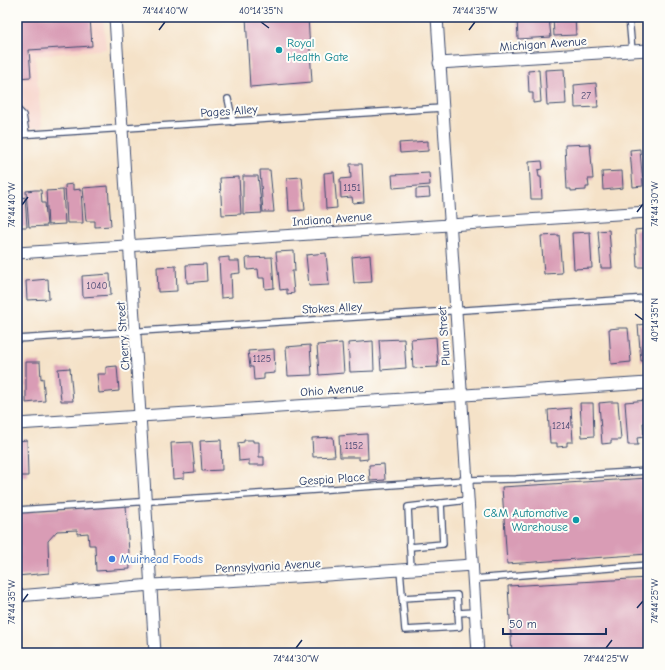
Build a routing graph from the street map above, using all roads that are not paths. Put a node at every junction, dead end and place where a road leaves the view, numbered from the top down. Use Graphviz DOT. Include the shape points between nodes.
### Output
graph roads {
  1 [pos="115,17"];
  2 [pos="437,17"];
  3 [pos="629,17"];
  4 [pos="648,50"];
  5 [pos="632,51"];
  6 [pos="440,63"];
  7 [pos="228,99"];
  8 [pos="442,108"];
  9 [pos="17,109"];
  10 [pos="233,122"];
  11 [pos="122,128"];
  12 [pos="26,134"];
  13 [pos="17,135"];
  14 [pos="648,212"];
  15 [pos="449,225"];
  16 [pos="130,245"];
  17 [pos="17,253"];
  18 [pos="648,298"];
  19 [pos="456,310"];
  20 [pos="135,330"];
  21 [pos="17,339"];
  22 [pos="648,383"];
  23 [pos="461,394"];
  24 [pos="141,417"];
  25 [pos="17,424"];
  26 [pos="648,471"];
  27 [pos="466,480"];
  28 [pos="468,500"];
  29 [pos="145,501"];
  30 [pos="440,503"];
  31 [pos="17,510"];
  32 [pos="410,547"];
  33 [pos="472,565"];
  34 [pos="648,565"];
  35 [pos="411,569"];
  36 [pos="400,570"];
  37 [pos="473,579"];
  38 [pos="152,585"];
  39 [pos="17,596"];
  40 [pos="402,598"];
  41 [pos="475,612"];
  42 [pos="458,613"];
  43 [pos="156,653"];
  44 [pos="478,653"];
  1 -- 11 [label="street, Cherry Street"];
  2 -- 6 [label="street, Plum Street"];
  3 -- 5 [label="lane"];
  4 -- 5 [label="street, Michigan Avenue"];
  5 -- 6 [label="street, Michigan Avenue"];
  6 -- 8 [label="street, Plum Street"];
  7 -- 10 [label="lane"];
  8 -- 10 [label="lane, Pages Alley"];
  8 -- 15 [label="street, Plum Street"];
  9 -- 12 [label="lane" via="23,115"];
  10 -- 11 [label="lane, Pages Alley"];
  11 -- 12 [label="lane, Pages Alley"];
  11 -- 16 [label="street, Cherry Street"];
  12 -- 13 [label="lane, Pages Alley"];
  14 -- 15 [label="street, Indiana Avenue"];
  15 -- 16 [label="street, Indiana Avenue"];
  15 -- 19 [label="street, Plum Street"];
  16 -- 17 [label="street, Indiana Avenue"];
  16 -- 20 [label="street, Cherry Street"];
  18 -- 19 [label="lane, Stokes Alley"];
  19 -- 20 [label="lane, Stokes Alley"];
  19 -- 23 [label="street, Plum Street"];
  20 -- 21 [label="lane, Stokes Alley"];
  20 -- 24 [label="street, Cherry Street"];
  22 -- 23 [label="street, Ohio Avenue"];
  23 -- 24 [label="street, Ohio Avenue"];
  23 -- 27 [label="street, Plum Street"];
  24 -- 25 [label="street, Ohio Avenue"];
  24 -- 29 [label="street, Cherry Street"];
  26 -- 27 [label="lane, Gespia Place"];
  27 -- 28 [label="street, Plum Street"];
  27 -- 29 [label="lane, Gespia Place"];
  28 -- 30 [label="lane"];
  28 -- 33 [label="street, Plum Street"];
  29 -- 31 [label="lane, Gespia Place"];
  29 -- 38 [label="street, Cherry Street"];
  30 -- 32 [label="lane" via="408,506"];
  30 -- 32 [label="lane" via="443,544"];
  32 -- 35 [label="lane"];
  33 -- 35 [label="street, Pennsylvania Avenue"];
  33 -- 37 [label="street, Plum Street"];
  34 -- 37 [label="lane"];
  35 -- 36 [label="street, Pennsylvania Avenue"];
  36 -- 38 [label="street, Pennsylvania Avenue"];
  36 -- 40 [label="lane"];
  37 -- 41 [label="street, Plum Street"];
  38 -- 39 [label="street, Pennsylvania Avenue"];
  38 -- 43 [label="street, Cherry Street"];
  40 -- 42 [label="lane" via="457,595"];
  40 -- 42 [label="lane" via="405,630 459,627"];
  41 -- 42 [label="lane"];
  41 -- 44 [label="street, Plum Street"];
}
